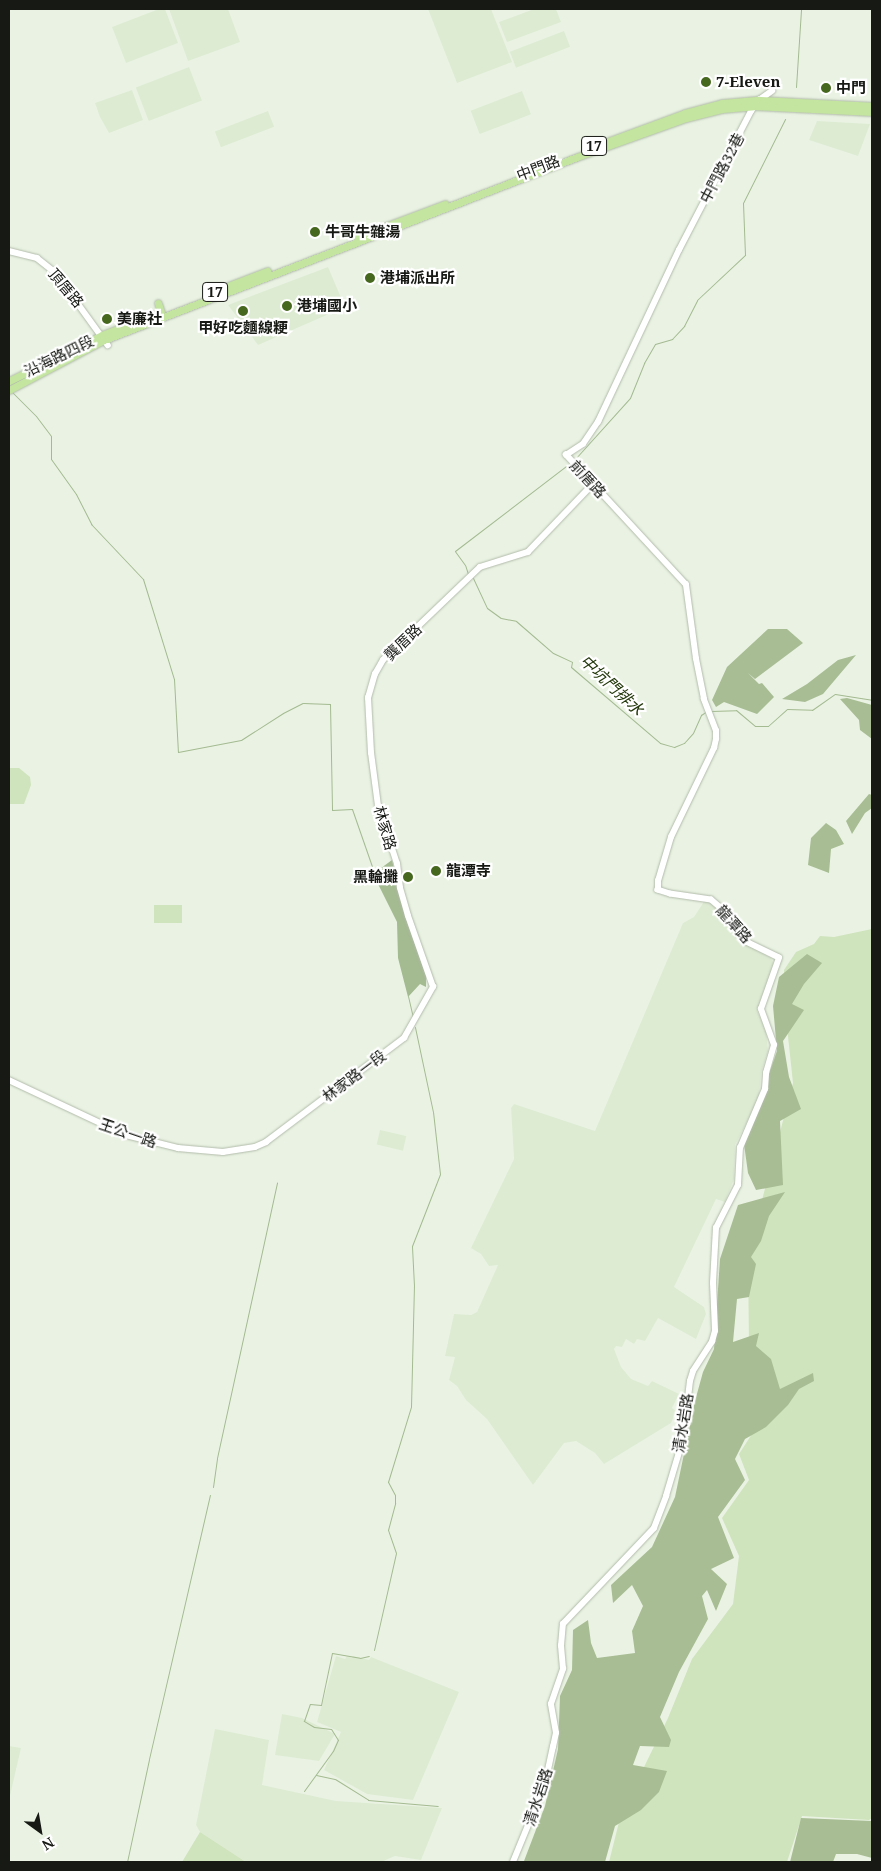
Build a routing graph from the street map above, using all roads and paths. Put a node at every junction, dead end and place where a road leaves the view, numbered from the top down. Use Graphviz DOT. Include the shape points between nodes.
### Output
graph roads {
  1 [pos="772,91"];
  2 [pos="759,100"];
  3 [pos="754,106"];
  4 [pos="872,106"];
  5 [pos="872,112"];
  6 [pos="328,250"];
  7 [pos="680,250"];
  8 [pos="9,251"];
  9 [pos="158,304"];
  10 [pos="161,312"];
  11 [pos="105,340"];
  12 [pos="13,384"];
  13 [pos="592,485"];
  14 [pos="371,753"];
  15 [pos="658,890"];
  16 [pos="780,958"];
  17 [pos="433,987"];
  18 [pos="9,1080"];
  19 [pos="255,1147"];
  20 [pos="513,1862"];
  1 -- 2 [label="street, 中門路32巷"];
  2 -- 3 [label="street, 中門路32巷"];
  2 -- 4 [label="main road, 中門路 / 17"];
  2 -- 6 [label="main road, 中門路 / 17" via="703,107 662,120"];
  3 -- 5 [label="main road, 中門路 / 17"];
  3 -- 6 [label="main road, 中門路 / 17" via="722,109 686,118"];
  3 -- 7 [label="street, 中門路32巷"];
  6 -- 10 [label="main road, 沿海路四段 / 17"];
  6 -- 11 [label="main road, 沿海路四段 / 17"];
  7 -- 13 [label="street, 前厝路" via="598,422 582,444 566,455"];
  8 -- 11 [label="street, 頂厝路" via="37,258 56,273"];
  9 -- 10 [label="main road"];
  10 -- 11 [label="main road, 沿海路四段 / 17"];
  11 -- 12 [label="main road, 沿海路四段 / 17"];
  13 -- 14 [label="street, 龔厝路" via="528,552 485,564 383,660 368,698"];
  13 -- 15 [label="street, 前厝路" via="686,585 696,660 707,709 716,731 714,748 671,837"];
  14 -- 17 [label="street, 林家路" via="378,806 397,864 408,916"];
  15 -- 16 [label="street, 龍潭路" via="711,900 725,912 746,942"];
  16 -- 20 [label="street, 清水岩路" via="761,1009 774,1045 765,1089 740,1148 738,1185 716,1228 715,1331 712,1342 691,1376 683,1439 671,1482 654,1528 563,1624 563,1669 551,1704 556,1733 554,1747 545,1784"];
  17 -- 19 [label="street, 林家路一段" via="404,1038"];
  18 -- 19 [label="street, 王公一路" via="113,1130 155,1144 215,1152"];
}
